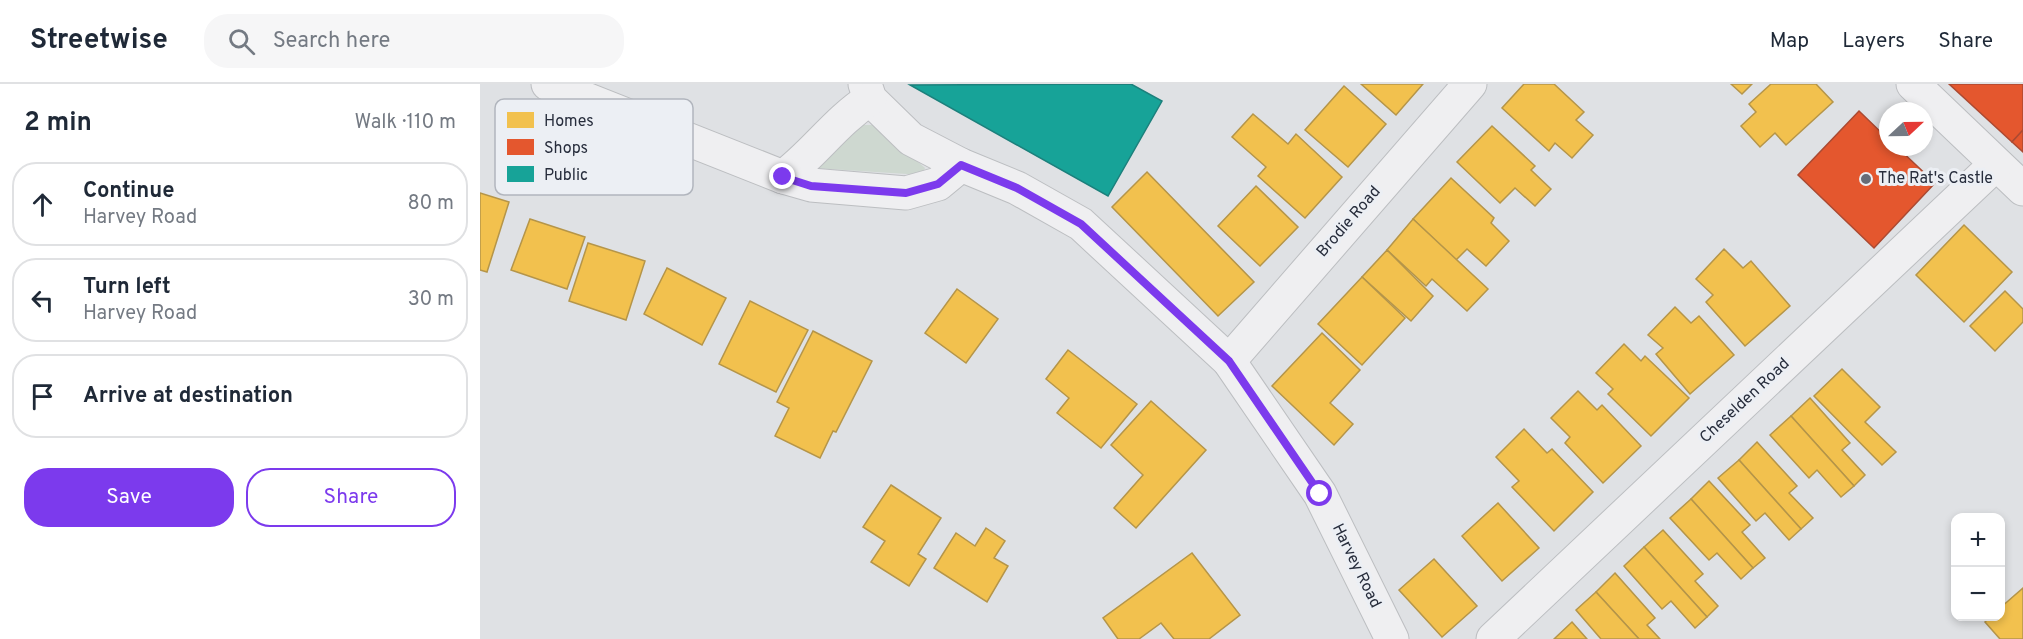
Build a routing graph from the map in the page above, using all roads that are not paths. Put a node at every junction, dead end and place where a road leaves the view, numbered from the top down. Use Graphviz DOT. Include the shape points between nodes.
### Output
graph roads {
  1 [pos="548,84"];
  2 [pos="1470,84"];
  3 [pos="1913,84"];
  4 [pos="868,91"];
  5 [pos="586,99"];
  6 [pos="693,141"];
  7 [pos="1996,164"];
  8 [pos="961,165"];
  9 [pos="783,177"];
  10 [pos="2023,189"];
  11 [pos="1229,361"];
  12 [pos="1392,639"];
  13 [pos="1493,639"];
  1 -- 5 [label="street"];
  2 -- 11 [label="street, Brodie Road"];
  3 -- 7 [label="street"];
  4 -- 8 [label="street, Harvey Road" via="911,139"];
  4 -- 9 [label="street"];
  6 -- 9 [label="street"];
  7 -- 10 [label="street"];
  7 -- 13 [label="street, Cheselden Road"];
  8 -- 9 [label="street" via="938,184 906,193 811,186"];
  8 -- 11 [label="street, Harvey Road" via="1017,188 1081,224"];
  11 -- 12 [label="street, Harvey Road" via="1320,494"];
}
